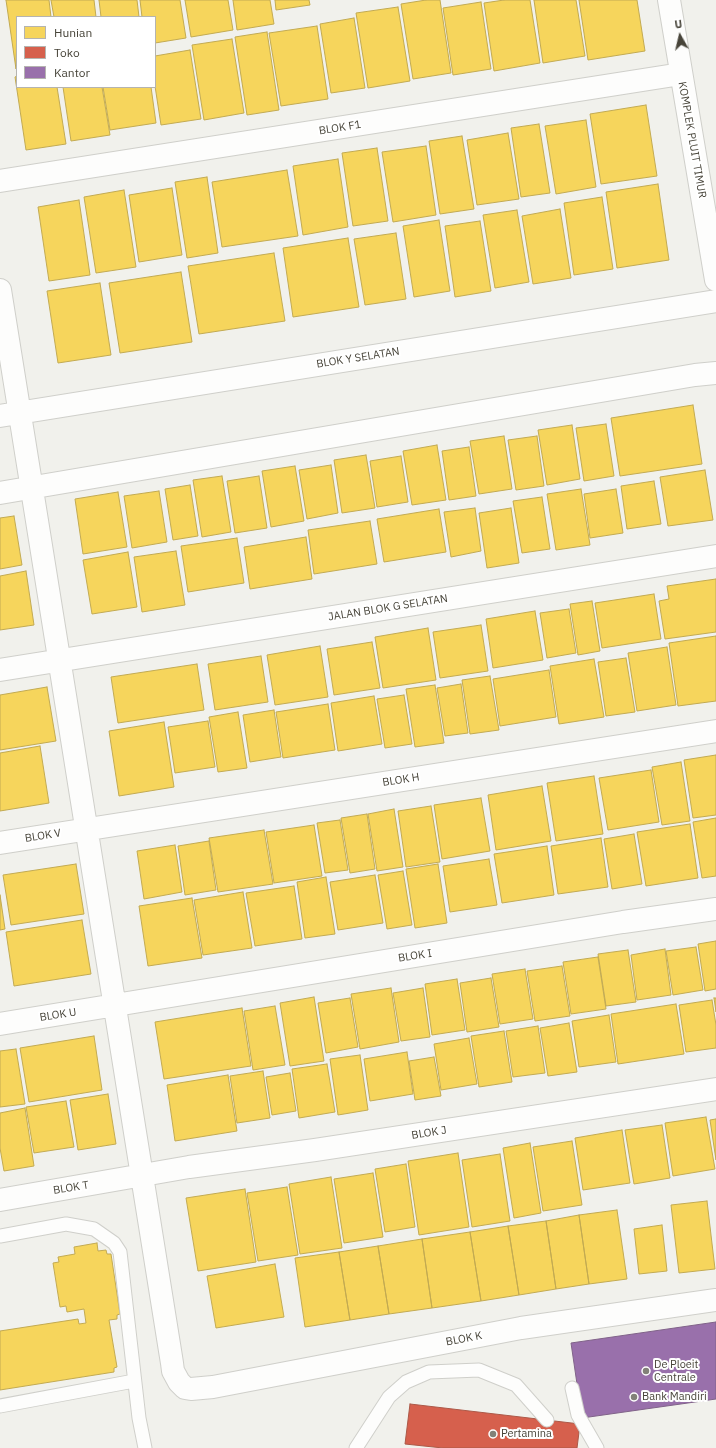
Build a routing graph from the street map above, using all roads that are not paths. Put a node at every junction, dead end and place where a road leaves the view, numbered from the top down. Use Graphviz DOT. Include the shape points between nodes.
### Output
graph roads {
  1 [pos="669,0"];
  2 [pos="681,74"];
  3 [pos="0,181"];
  4 [pos="716,280"];
  5 [pos="0,290"];
  6 [pos="716,301"];
  7 [pos="716,373"];
  8 [pos="10,414"];
  9 [pos="32,488"];
  10 [pos="0,493"];
  11 [pos="716,556"];
  12 [pos="60,660"];
  13 [pos="0,670"];
  14 [pos="716,731"];
  15 [pos="87,829"];
  16 [pos="0,843"];
  17 [pos="716,909"];
  18 [pos="115,1005"];
  19 [pos="0,1024"];
  20 [pos="716,1089"];
  21 [pos="142,1176"];
  22 [pos="0,1200"];
  23 [pos="0,1236"];
  24 [pos="716,1300"];
  25 [pos="134,1381"];
  26 [pos="572,1388"];
  27 [pos="0,1406"];
  28 [pos="547,1420"];
  29 [pos="145,1448"];
  30 [pos="356,1448"];
  31 [pos="597,1448"];
  1 -- 2 [label="street, KOMPLEK PLUIT TIMUR"];
  2 -- 3 [label="street, BLOK F1"];
  2 -- 4 [label="street, KOMPLEK PLUIT TIMUR"];
  5 -- 8 [label="street"];
  6 -- 8 [label="street, BLOK Y SELATAN"];
  7 -- 9 [label="street"];
  8 -- 9 [label="street"];
  9 -- 10 [label="street"];
  9 -- 12 [label="street"];
  11 -- 12 [label="street, JALAN BLOK G SELATAN"];
  12 -- 13 [label="street, JALAN BLOK G SELATAN"];
  12 -- 15 [label="street"];
  14 -- 15 [label="street, BLOK H"];
  15 -- 16 [label="street, BLOK V"];
  15 -- 18 [label="street"];
  17 -- 18 [label="street, BLOK I"];
  18 -- 19 [label="street, BLOK U"];
  18 -- 21 [label="street"];
  20 -- 21 [label="street, BLOK J"];
  21 -- 22 [label="street, BLOK T"];
  21 -- 24 [label="street, BLOK K" via="174,1371 185,1388 213,1387 521,1328"];
  23 -- 25 [label="lane" via="66,1224 94,1230 114,1243 120,1252"];
  25 -- 27 [label="lane"];
  25 -- 29 [label="lane"];
  26 -- 31 [label="lane" via="578,1415"];
  28 -- 30 [label="lane" via="516,1385 479,1370 429,1372 406,1382 389,1397"];
}
